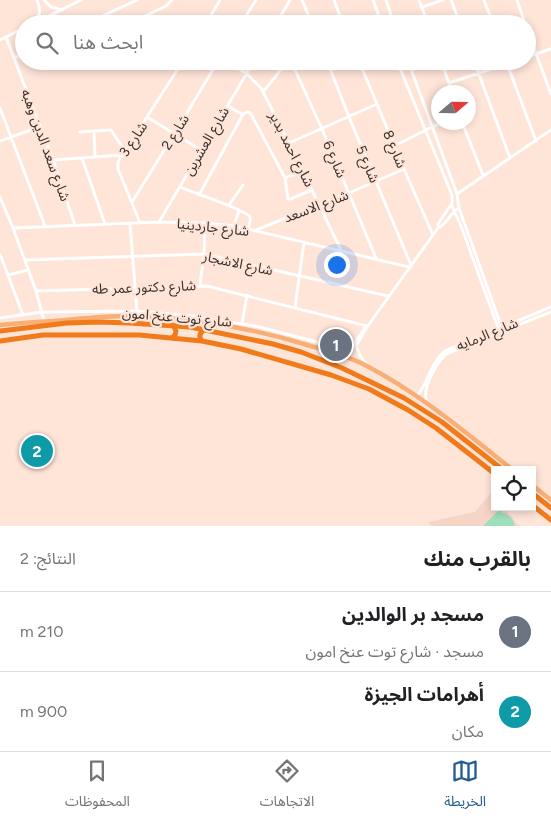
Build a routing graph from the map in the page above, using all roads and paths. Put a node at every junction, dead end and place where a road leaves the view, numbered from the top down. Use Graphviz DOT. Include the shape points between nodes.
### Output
graph roads {
  1 [pos="37,0"];
  2 [pos="44,0"];
  3 [pos="70,0"];
  4 [pos="81,0"];
  5 [pos="137,0"];
  6 [pos="172,0"];
  7 [pos="220,0"];
  8 [pos="256,0"];
  9 [pos="290,0"];
  10 [pos="302,0"];
  11 [pos="334,0"];
  12 [pos="373,0"];
  13 [pos="386,0"];
  14 [pos="419,0"];
  15 [pos="444,0"];
  16 [pos="451,0"];
  17 [pos="484,0"];
  18 [pos="517,0"];
  19 [pos="72,5"];
  20 [pos="422,7"];
  21 [pos="63,10"];
  22 [pos="39,15"];
  23 [pos="52,15"];
  24 [pos="104,15"];
  25 [pos="147,15"];
  26 [pos="211,15"];
  27 [pos="247,15"];
  28 [pos="281,15"];
  29 [pos="308,15"];
  30 [pos="340,15"];
  31 [pos="379,15"];
  32 [pos="391,15"];
  33 [pos="425,15"];
  34 [pos="457,15"];
  35 [pos="490,15"];
  36 [pos="522,15"];
  37 [pos="15,32"];
  38 [pos="6,37"];
  39 [pos="0,40"];
  40 [pos="551,49"];
  41 [pos="536,54"];
  42 [pos="14,58"];
  43 [pos="18,70"];
  44 [pos="177,70"];
  45 [pos="213,70"];
  46 [pos="240,70"];
  47 [pos="248,70"];
  48 [pos="282,70"];
  49 [pos="293,70"];
  50 [pos="331,70"];
  51 [pos="363,70"];
  52 [pos="401,70"];
  53 [pos="411,70"];
  54 [pos="444,70"];
  55 [pos="478,70"];
  56 [pos="487,70"];
  57 [pos="510,70"];
  58 [pos="479,73"];
  59 [pos="246,74"];
  60 [pos="449,84"];
  61 [pos="263,93"];
  62 [pos="551,94"];
  63 [pos="377,104"];
  64 [pos="227,106"];
  65 [pos="0,108"];
  66 [pos="242,115"];
  67 [pos="147,117"];
  68 [pos="349,117"];
  69 [pos="431,124"];
  70 [pos="39,127"];
  71 [pos="431,128"];
  72 [pos="322,129"];
  73 [pos="433,130"];
  74 [pos="465,130"];
  75 [pos="551,130"];
  76 [pos="94,131"];
  77 [pos="425,131"];
  78 [pos="80,132"];
  79 [pos="175,133"];
  80 [pos="11,137"];
  81 [pos="0,141"];
  82 [pos="536,141"];
  83 [pos="289,143"];
  84 [pos="394,146"];
  85 [pos="201,150"];
  86 [pos="123,153"];
  87 [pos="95,157"];
  88 [pos="82,158"];
  89 [pos="510,158"];
  90 [pos="53,160"];
  91 [pos="404,169"];
  92 [pos="303,171"];
  93 [pos="483,175"];
  94 [pos="285,178"];
  95 [pos="376,182"];
  96 [pos="243,185"];
  97 [pos="180,187"];
  98 [pos="312,190"];
  99 [pos="349,193"];
  100 [pos="199,194"];
  101 [pos="457,194"];
  102 [pos="0,197"];
  103 [pos="132,202"];
  104 [pos="452,203"];
  105 [pos="319,204"];
  106 [pos="229,205"];
  107 [pos="459,208"];
  108 [pos="239,210"];
  109 [pos="454,211"];
  110 [pos="160,222"];
  111 [pos="140,223"];
  112 [pos="205,223"];
  113 [pos="105,224"];
  114 [pos="130,224"];
  115 [pos="75,225"];
  116 [pos="463,225"];
  117 [pos="45,226"];
  118 [pos="234,226"];
  119 [pos="456,227"];
  120 [pos="13,228"];
  121 [pos="438,228"];
  122 [pos="248,229"];
  123 [pos="255,230"];
  124 [pos="433,235"];
  125 [pos="304,242"];
  126 [pos="341,250"];
  127 [pos="0,254"];
  128 [pos="204,254"];
  129 [pos="133,256"];
  130 [pos="376,258"];
  131 [pos="25,260"];
  132 [pos="410,266"];
  133 [pos="28,270"];
  134 [pos="8,275"];
  135 [pos="299,277"];
  136 [pos="200,285"];
  137 [pos="135,288"];
  138 [pos="36,291"];
  139 [pos="247,295"];
  140 [pos="388,296"];
  141 [pos="551,307"];
  142 [pos="296,308"];
  143 [pos="137,311"];
  144 [pos="42,312"];
  145 [pos="551,312"];
  146 [pos="23,315"];
  147 [pos="0,318"];
  148 [pos="44,321"];
  149 [pos="242,323"];
  150 [pos="0,325"];
  151 [pos="173,325"];
  152 [pos="367,326"];
  153 [pos="205,329"];
  154 [pos="501,330"];
  155 [pos="0,331"];
  156 [pos="172,338"];
  157 [pos="0,341"];
  158 [pos="202,342"];
  159 [pos="350,350"];
  160 [pos="335,354"];
  161 [pos="371,368"];
  162 [pos="417,396"];
  163 [pos="426,402"];
  164 [pos="498,466"];
  165 [pos="508,466"];
  166 [pos="491,471"];
  167 [pos="536,488"];
  168 [pos="536,497"];
  169 [pos="551,500"];
  170 [pos="536,508"];
  171 [pos="551,508"];
  172 [pos="551,520"];
  1 -- 22 [label="street"];
  2 -- 21 [label="street" via="51,7"];
  3 -- 19 [label="street"];
  4 -- 19 [label="street"];
  5 -- 24 [label="street"];
  6 -- 25 [label="street"];
  7 -- 26 [label="street"];
  8 -- 27 [label="street"];
  9 -- 28 [label="street"];
  10 -- 29 [label="street"];
  11 -- 30 [label="street"];
  12 -- 31 [label="street"];
  13 -- 32 [label="street"];
  14 -- 20 [label="street"];
  15 -- 20 [label="street"];
  16 -- 34 [label="street"];
  17 -- 35 [label="street"];
  18 -- 36 [label="street"];
  19 -- 21 [label="street"];
  20 -- 33 [label="street"];
  21 -- 23 [label="street"];
  37 -- 38 [label="street"];
  38 -- 39 [label="street"];
  38 -- 42 [label="street, شارع سعد الدين وهبه"];
  40 -- 41 [label="street"];
  41 -- 62 [label="street"];
  43 -- 70 [label="street, شارع سعد الدين وهبه"];
  44 -- 67 [label="street, شارع 3"];
  45 -- 79 [label="street, شارع 2"];
  46 -- 59 [label="street, شارع احمد بدير"];
  47 -- 59 [label="street, شارع العشرين"];
  48 -- 61 [label="street"];
  49 -- 72 [label="street, شارع 6"];
  50 -- 68 [label="street, شارع 5"];
  51 -- 63 [label="street, شارع 8"];
  52 -- 77 [label="street"];
  53 -- 69 [label="street"];
  54 -- 60 [label="street"];
  55 -- 58 [label="street"];
  56 -- 58 [label="street"];
  57 -- 82 [label="street"];
  58 -- 60 [label="street"];
  58 -- 89 [label="street"];
  59 -- 61 [label="street, شارع احمد بدير"];
  59 -- 64 [label="street, شارع العشرين"];
  61 -- 83 [label="street, شارع احمد بدير"];
  63 -- 68 [label="street"];
  63 -- 84 [label="street, شارع 8"];
  64 -- 66 [label="street"];
  64 -- 85 [label="street, شارع العشرين"];
  65 -- 80 [label="street"];
  66 -- 94 [label="street" via="246,112 251,114"];
  66 -- 100 [label="street"];
  67 -- 79 [label="street"];
  67 -- 86 [label="street, شارع 3"];
  68 -- 72 [label="street"];
  68 -- 95 [label="street, شارع 5"];
  70 -- 80 [label="street"];
  70 -- 90 [label="street, شارع سعد الدين وهبه"];
  71 -- 77 [label="street"];
  72 -- 83 [label="street"];
  72 -- 99 [label="street, شارع 6"];
  73 -- 101 [label="street"];
  74 -- 93 [label="street"];
  75 -- 82 [label="street"];
  76 -- 78 [label="street"];
  76 -- 86 [label="street" via="112,130"];
  76 -- 87 [label="street"];
  77 -- 84 [label="street"];
  77 -- 104 [label="street" via="452,195"];
  79 -- 85 [label="street"];
  79 -- 103 [label="street, شارع 2"];
  80 -- 81 [label="street"];
  80 -- 117 [label="street"];
  82 -- 89 [label="street"];
  83 -- 92 [label="street, شارع احمد بدير"];
  84 -- 91 [label="street, شارع 8"];
  85 -- 97 [label="street, شارع العشرين"];
  86 -- 87 [label="street"];
  86 -- 103 [label="street, شارع 3" via="117,166"];
  87 -- 88 [label="street"];
  88 -- 90 [label="street"];
  88 -- 113 [label="street"];
  89 -- 93 [label="street"];
  90 -- 115 [label="street, شارع سعد الدين وهبه"];
  91 -- 95 [label="street, شارع الاسعد"];
  91 -- 124 [label="street, شارع 8"];
  92 -- 94 [label="street"];
  92 -- 98 [label="street, شارع احمد بدير"];
  93 -- 101 [label="street"];
  94 -- 98 [label="street" via="288,199"];
  95 -- 99 [label="street, شارع الاسعد"];
  95 -- 132 [label="street, شارع 5"];
  96 -- 106 [label="street"];
  97 -- 100 [label="street"];
  97 -- 110 [label="street, شارع العشرين"];
  98 -- 105 [label="street, شارع احمد بدير"];
  99 -- 105 [label="street, شارع الاسعد"];
  99 -- 130 [label="street, شارع 6"];
  100 -- 106 [label="street"];
  101 -- 107 [label="street"];
  102 -- 120 [label="street"];
  103 -- 111 [label="street, شارع 3"];
  104 -- 109 [label="street"];
  104 -- 121 [label="street"];
  105 -- 123 [label="street, شارع الاسعد"];
  105 -- 126 [label="street, شارع احمد بدير"];
  106 -- 108 [label="street"];
  107 -- 109 [label="street"];
  107 -- 116 [label="street"];
  108 -- 118 [label="street"];
  108 -- 122 [label="street" via="250,216"];
  109 -- 116 [label="street"];
  109 -- 121 [label="street"];
  110 -- 111 [label="street, شارع جاردينيا"];
  110 -- 112 [label="street, شارع جاردينيا"];
  111 -- 114 [label="street, شارع جاردينيا"];
  112 -- 118 [label="street, شارع جاردينيا"];
  112 -- 128 [label="street"];
  113 -- 114 [label="street, شارع جاردينيا"];
  113 -- 115 [label="street, شارع جاردينيا"];
  114 -- 129 [label="street"];
  115 -- 117 [label="street, شارع جاردينيا"];
  116 -- 119 [label="street"];
  116 -- 154 [label="street"];
  117 -- 120 [label="street, شارع جاردينيا"];
  118 -- 122 [label="street, شارع جاردينيا"];
  120 -- 131 [label="street"];
  121 -- 124 [label="street"];
  122 -- 123 [label="street, شارع جاردينيا"];
  123 -- 125 [label="street, شارع جاردينيا"];
  124 -- 132 [label="street"];
  125 -- 126 [label="street, شارع جاردينيا"];
  125 -- 135 [label="street"];
  126 -- 130 [label="street, شارع جاردينيا"];
  127 -- 134 [label="street"];
  128 -- 129 [label="street, شارع الاشجار"];
  128 -- 135 [label="street, شارع الاشجار"];
  128 -- 136 [label="street"];
  129 -- 131 [label="street, شارع الاشجار"];
  129 -- 137 [label="street"];
  130 -- 132 [label="street, شارع جاردينيا"];
  131 -- 133 [label="street"];
  132 -- 140 [label="street"];
  133 -- 134 [label="street"];
  133 -- 138 [label="street"];
  134 -- 146 [label="street"];
  135 -- 140 [label="street, شارع الاشجار"];
  135 -- 142 [label="street"];
  136 -- 137 [label="street, شارع دكتور عمر طه"];
  136 -- 139 [label="street, شارع دكتور عمر طه"];
  137 -- 138 [label="street, شارع دكتور عمر طه"];
  137 -- 143 [label="street"];
  138 -- 144 [label="street"];
  139 -- 142 [label="street, شارع دكتور عمر طه"];
  139 -- 149 [label="street"];
  140 -- 152 [label="street"];
  141 -- 154 [label="street, شارع الرمايه"];
  142 -- 152 [label="street, شارع دكتور عمر طه"];
  143 -- 144 [label="street, شارع توت عنخ امون"];
  143 -- 149 [label="street, شارع توت عنخ امون"];
  144 -- 146 [label="street, شارع توت عنخ امون"];
  144 -- 148 [label="street"];
  145 -- 154 [label="street, شارع الرمايه"];
  146 -- 147 [label="street, شارع توت عنخ امون"];
  148 -- 150 [label="main road"];
  148 -- 160 [label="main road" via="122,316 187,320 260,332"];
  149 -- 159 [label="street, شارع توت عنخ امون"];
  151 -- 153 [label="highway"];
  151 -- 155 [label="highway" via="86,322"];
  151 -- 156 [label="highway" via="176,333"];
  152 -- 159 [label="street"];
  152 -- 161 [label="street" via="356,346"];
  153 -- 158 [label="highway" via="200,335"];
  153 -- 164 [label="highway" via="282,346 358,375 433,415"];
  154 -- 162 [label="street, شارع الرمايه" via="442,353"];
  154 -- 163 [label="street, شارع الرمايه" via="444,356 426,388"];
  156 -- 157 [label="highway" via="51,335"];
  156 -- 158 [label="highway"];
  158 -- 166 [label="highway" via="241,349 369,389 436,428"];
  159 -- 160 [label="street" via="347,354"];
  160 -- 161 [label="main road"];
  161 -- 162 [label="main road"];
  162 -- 163 [label="main road"];
  163 -- 165 [label="main road"];
  167 -- 169 [label="main road"];
  168 -- 171 [label="highway"];
  170 -- 172 [label="highway"];
}
